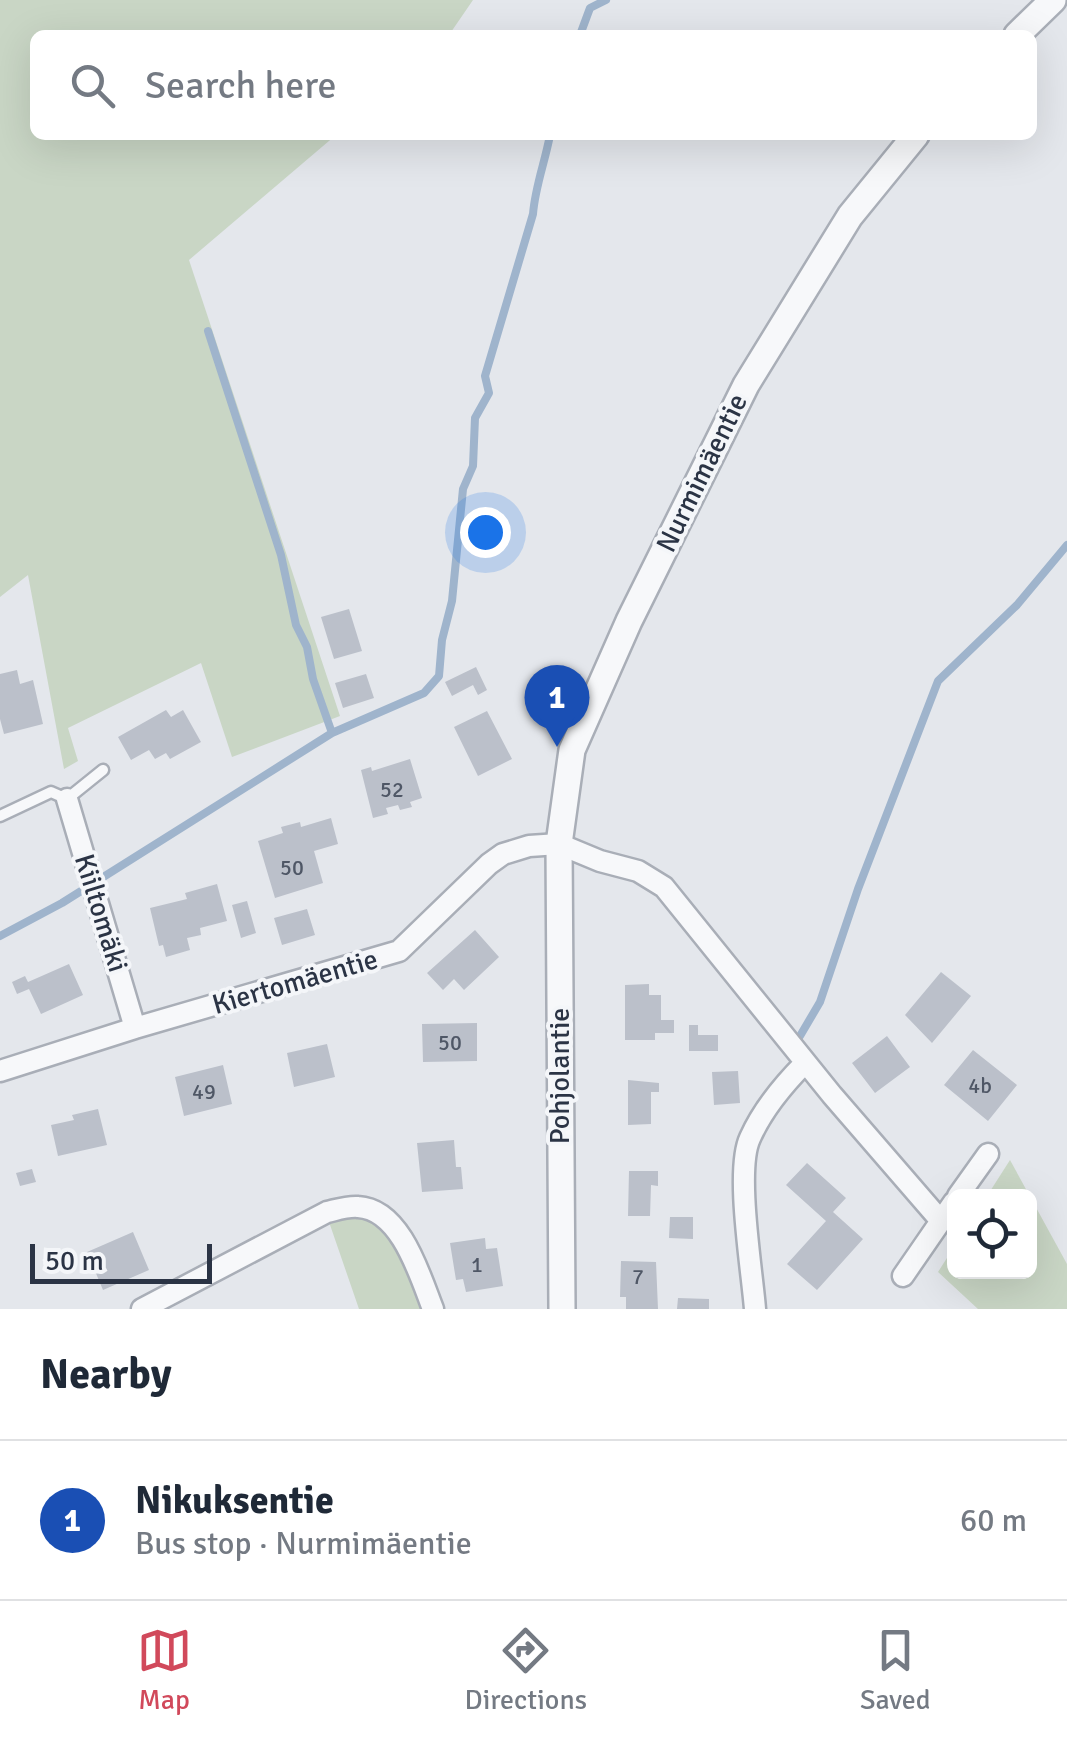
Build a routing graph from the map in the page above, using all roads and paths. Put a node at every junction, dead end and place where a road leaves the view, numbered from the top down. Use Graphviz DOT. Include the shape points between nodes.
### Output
graph roads {
  1 [pos="1053,0"];
  2 [pos="1022,30"];
  3 [pos="912,140"];
  4 [pos="103,770"];
  5 [pos="67,800"];
  6 [pos="0,816"];
  7 [pos="558,844"];
  8 [pos="134,1028"];
  9 [pos="806,1063"];
  10 [pos="0,1071"];
  11 [pos="988,1154"];
  12 [pos="963,1189"];
  13 [pos="947,1212"];
  14 [pos="941,1221"];
  15 [pos="903,1276"];
  16 [pos="142,1309"];
  17 [pos="433,1309"];
  18 [pos="562,1309"];
  19 [pos="755,1309"];
  1 -- 2 [label="street"];
  3 -- 7 [label="street, Nurmimäentie" via="850,216 746,385 572,750"];
  4 -- 5 [label="lane"];
  5 -- 6 [label="lane" via="52,792"];
  5 -- 8 [label="street, Kiiltomäki"];
  7 -- 8 [label="street, Kiertomäentie" via="503,854 399,952"];
  7 -- 9 [label="street" via="638,871 664,887"];
  7 -- 18 [label="street, Pohjolantie"];
  8 -- 10 [label="street, Kiertomäentie"];
  9 -- 14 [label="street"];
  9 -- 19 [label="street" via="748,1140"];
  11 -- 12 [label="street"];
  13 -- 14 [label="street"];
  14 -- 15 [label="street"];
  16 -- 17 [label="street" via="327,1212 359,1206 384,1216 409,1248"];
}
